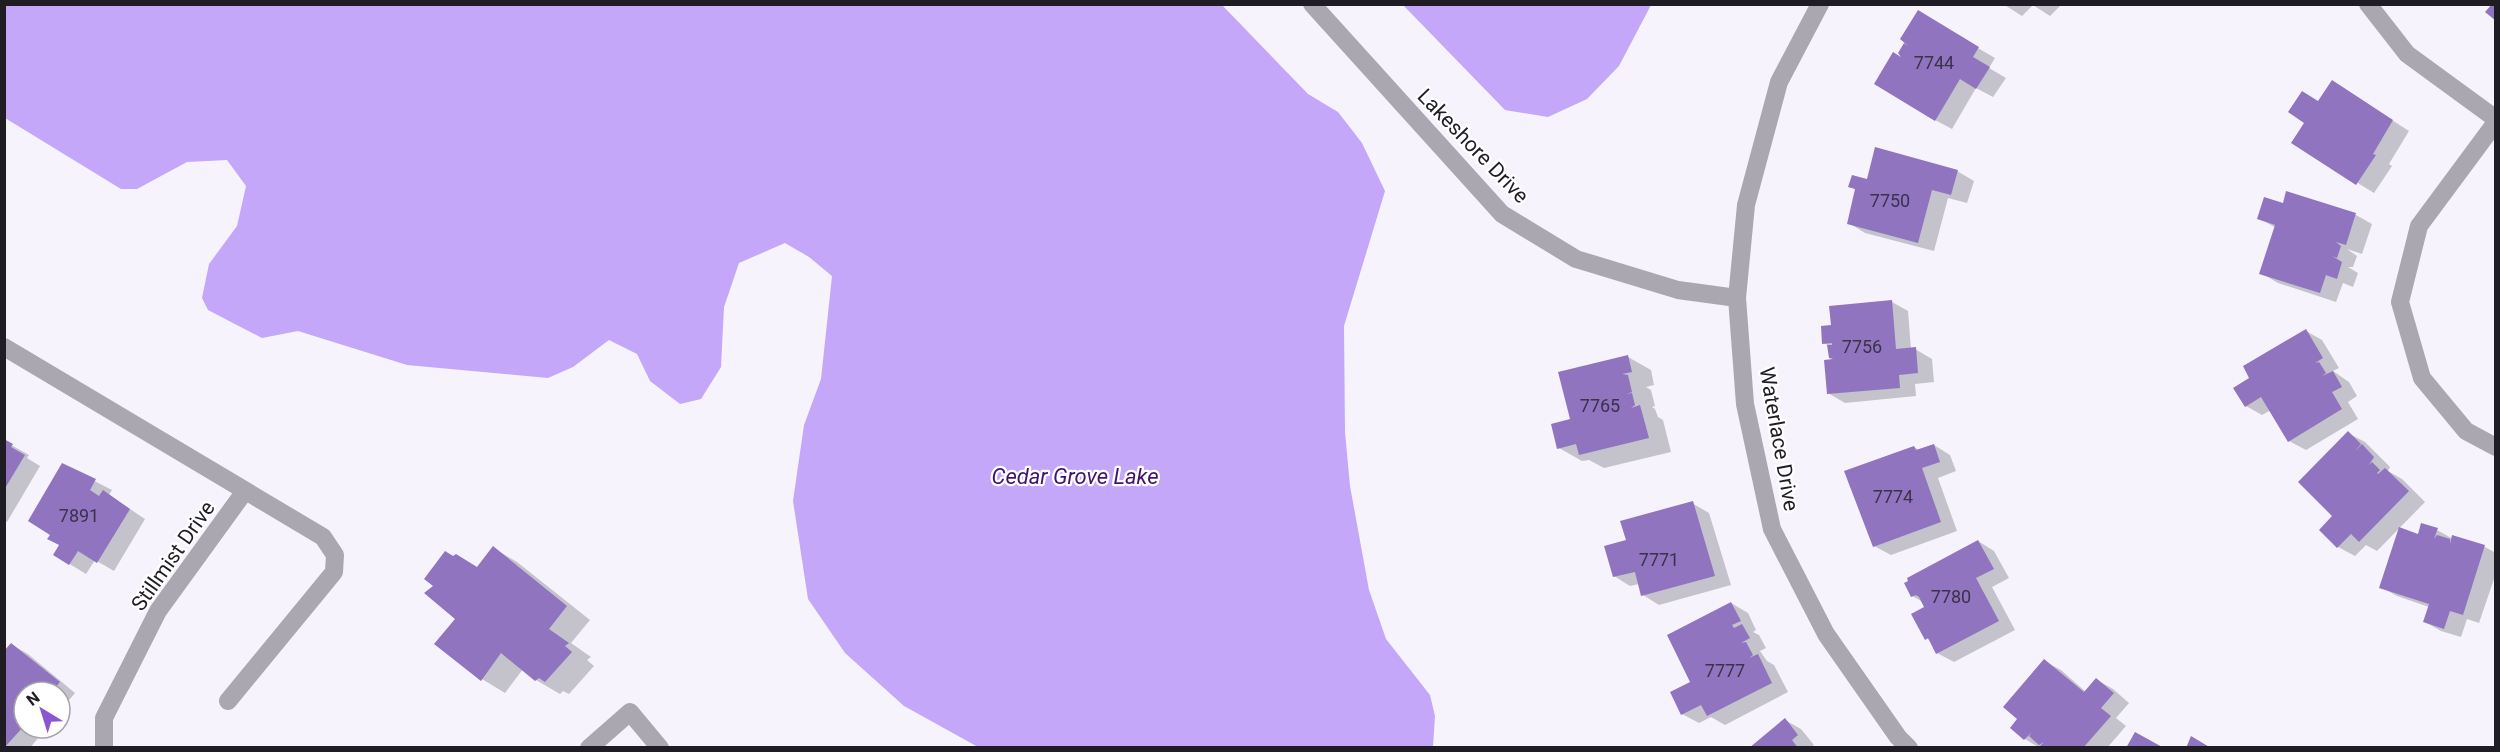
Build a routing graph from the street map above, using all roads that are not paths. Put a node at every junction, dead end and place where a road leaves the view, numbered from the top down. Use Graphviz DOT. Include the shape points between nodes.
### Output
graph roads {
  1 [pos="1312,4"];
  2 [pos="1820,4"];
  3 [pos="2368,4"];
  4 [pos="2496,120"];
  5 [pos="1737,298"];
  6 [pos="4,347"];
  7 [pos="2496,447"];
  8 [pos="245,491"];
  9 [pos="228,701"];
  10 [pos="104,747"];
  11 [pos="589,747"];
  12 [pos="660,747"];
  13 [pos="1909,747"];
  1 -- 5 [label="street, Lakeshore Drive" via="1502,214 1576,259 1678,290"];
  2 -- 5 [label="street, Waterlace Drive" via="1779,82 1746,205"];
  3 -- 4 [label="street" via="2407,54"];
  4 -- 7 [label="street" via="2419,226 2400,302 2422,378 2466,431"];
  5 -- 13 [label="street, Waterlace Drive" via="1745,404 1772,529 1826,634"];
  6 -- 8 [label="street, Stillmist Drive"];
  8 -- 9 [label="street, Stillmist Drive" via="323,537 334,555 334,572"];
  8 -- 10 [label="street, Stillmist Drive" via="158,611 104,718"];
  11 -- 12 [label="street" via="630,712"];
}
